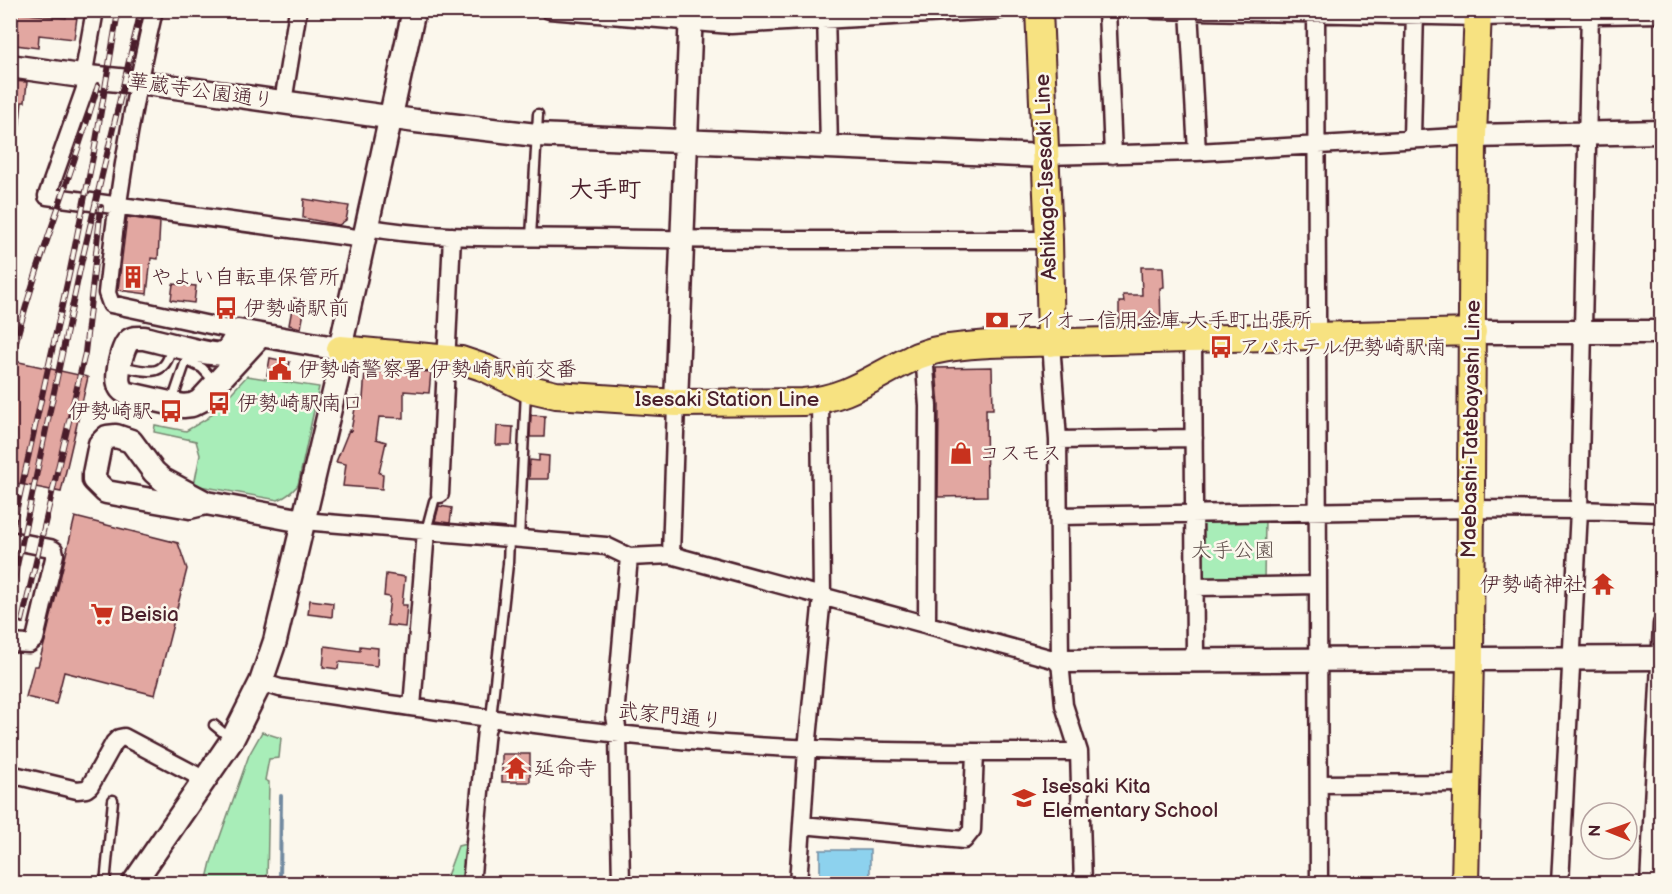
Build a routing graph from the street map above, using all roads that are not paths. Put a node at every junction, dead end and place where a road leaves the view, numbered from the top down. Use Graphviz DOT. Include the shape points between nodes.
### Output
graph roads {
  1 [pos="95,10"];
  2 [pos="154,10"];
  3 [pos="298,10"];
  4 [pos="414,10"];
  5 [pos="549,10"];
  6 [pos="1000,10"];
  7 [pos="1039,10"];
  8 [pos="1107,10"];
  9 [pos="1155,10"];
  10 [pos="979,11"];
  11 [pos="1189,11"];
  12 [pos="1316,12"];
  13 [pos="1590,12"];
  14 [pos="1415,13"];
  15 [pos="612,14"];
  16 [pos="1478,14"];
  17 [pos="1662,14"];
  18 [pos="826,15"];
  19 [pos="691,17"];
  20 [pos="10,66"];
  21 [pos="88,77"];
  22 [pos="139,82"];
  23 [pos="283,102"];
  24 [pos="391,117"];
  25 [pos="537,124"];
  26 [pos="1662,132"];
  27 [pos="1587,133"];
  28 [pos="1473,136"];
  29 [pos="1412,138"];
  30 [pos="687,140"];
  31 [pos="1316,144"];
  32 [pos="829,148"];
  33 [pos="1197,152"];
  34 [pos="1113,154"];
  35 [pos="1046,156"];
  36 [pos="116,205"];
  37 [pos="365,233"];
  38 [pos="452,236"];
  39 [pos="531,237"];
  40 [pos="684,239"];
  41 [pos="1049,240"];
  42 [pos="1582,331"];
  43 [pos="1473,332"];
  44 [pos="1662,332"];
  45 [pos="249,333"];
  46 [pos="1319,335"];
  47 [pos="1193,339"];
  48 [pos="1051,343"];
  49 [pos="340,349"];
  50 [pos="183,351"];
  51 [pos="924,354"];
  52 [pos="446,357"];
  53 [pos="120,366"];
  54 [pos="216,384"];
  55 [pos="526,388"];
  56 [pos="820,400"];
  57 [pos="676,403"];
  58 [pos="171,404"];
  59 [pos="1194,438"];
  60 [pos="1058,440"];
  61 [pos="440,494"];
  62 [pos="206,503"];
  63 [pos="1470,509"];
  64 [pos="1579,510"];
  65 [pos="1319,513"];
  66 [pos="1662,513"];
  67 [pos="1195,514"];
  68 [pos="1059,516"];
  69 [pos="303,521"];
  70 [pos="426,531"];
  71 [pos="514,539"];
  72 [pos="10,540"];
  73 [pos="671,555"];
  74 [pos="629,557"];
  75 [pos="1318,585"];
  76 [pos="1195,587"];
  77 [pos="822,597"];
  78 [pos="1662,624"];
  79 [pos="927,626"];
  80 [pos="10,642"];
  81 [pos="1660,658"];
  82 [pos="1195,659"];
  83 [pos="1570,659"];
  84 [pos="1318,660"];
  85 [pos="1470,660"];
  86 [pos="1060,661"];
  87 [pos="261,682"];
  88 [pos="412,707"];
  89 [pos="491,718"];
  90 [pos="214,725"];
  91 [pos="618,733"];
  92 [pos="232,740"];
  93 [pos="807,749"];
  94 [pos="975,752"];
  95 [pos="1079,752"];
  96 [pos="10,774"];
  97 [pos="204,783"];
  98 [pos="1468,783"];
  99 [pos="1319,784"];
  100 [pos="113,800"];
  101 [pos="802,825"];
  102 [pos="105,884"];
  103 [pos="133,884"];
  104 [pos="471,884"];
  105 [pos="621,884"];
  106 [pos="798,884"];
  107 [pos="1083,884"];
  108 [pos="1319,884"];
  109 [pos="1465,884"];
  110 [pos="1560,884"];
  111 [pos="1649,884"];
  1 -- 21 [label="street" via="86,66"];
  2 -- 22 [label="street"];
  3 -- 23 [label="street"];
  4 -- 24 [label="street"];
  5 -- 15 [label="street"];
  6 -- 10 [label="street"];
  7 -- 35 [label="main road, Ashikaga-Isesaki Line"];
  8 -- 34 [label="street"];
  9 -- 11 [label="street"];
  10 -- 18 [label="street"];
  11 -- 12 [label="street"];
  11 -- 33 [label="street"];
  12 -- 14 [label="street"];
  12 -- 31 [label="street"];
  13 -- 16 [label="street"];
  13 -- 17 [label="street"];
  13 -- 27 [label="street"];
  14 -- 16 [label="street"];
  14 -- 29 [label="street"];
  15 -- 19 [label="street"];
  16 -- 28 [label="main road, Maebashi-Tatebayashi Line"];
  18 -- 19 [label="street" via="730,25"];
  18 -- 32 [label="street"];
  19 -- 30 [label="street"];
  20 -- 21 [label="street, 華蔵寺公園通り"];
  21 -- 22 [label="street, 華蔵寺公園通り"];
  21 -- 36 [label="street" via="47,196"];
  22 -- 23 [label="street, 華蔵寺公園通り"];
  22 -- 36 [label="street"];
  23 -- 24 [label="street, 華蔵寺公園通り"];
  24 -- 25 [label="street, 華蔵寺公園通り"];
  24 -- 37 [label="street"];
  25 -- 30 [label="street, 華蔵寺公園通り" via="582,138"];
  25 -- 39 [label="lane"];
  26 -- 27 [label="street"];
  27 -- 28 [label="street"];
  27 -- 42 [label="street"];
  28 -- 29 [label="street"];
  28 -- 43 [label="main road, Maebashi-Tatebayashi Line"];
  29 -- 31 [label="street"];
  30 -- 32 [label="street, 華蔵寺公園通り"];
  30 -- 40 [label="street"];
  31 -- 33 [label="street"];
  31 -- 46 [label="street"];
  32 -- 35 [label="street, 華蔵寺公園通り"];
  33 -- 34 [label="street"];
  34 -- 35 [label="street"];
  35 -- 41 [label="main road, Ashikaga-Isesaki Line"];
  36 -- 37 [label="street"];
  36 -- 45 [label="street" via="107,293 111,304"];
  37 -- 38 [label="street"];
  37 -- 49 [label="street"];
  38 -- 39 [label="street"];
  38 -- 52 [label="street"];
  39 -- 40 [label="street"];
  40 -- 41 [label="street"];
  40 -- 57 [label="street"];
  41 -- 48 [label="main road, Ashikaga-Isesaki Line"];
  42 -- 43 [label="street"];
  42 -- 44 [label="street"];
  42 -- 64 [label="street"];
  43 -- 46 [label="main road, Isesaki Station Line"];
  43 -- 63 [label="main road, Maebashi-Tatebayashi Line"];
  45 -- 49 [label="street"];
  45 -- 50 [label="street" via="223,353"];
  45 -- 54 [label="street"];
  46 -- 47 [label="main road, Isesaki Station Line"];
  46 -- 65 [label="street"];
  47 -- 48 [label="main road, Isesaki Station Line"];
  47 -- 59 [label="street"];
  48 -- 51 [label="main road, Isesaki Station Line" via="954,347"];
  48 -- 60 [label="street"];
  49 -- 52 [label="main road, Isesaki Station Line"];
  49 -- 69 [label="street" via="339,371"];
  50 -- 53 [label="lane" via="157,371"];
  50 -- 53 [label="street" via="144,338 132,339 126,344"];
  50 -- 54 [label="lane"];
  50 -- 58 [label="lane"];
  51 -- 56 [label="main road, Isesaki Station Line" via="851,391"];
  51 -- 79 [label="street" via="928,406"];
  52 -- 55 [label="main road, Isesaki Station Line" via="485,368"];
  52 -- 61 [label="street"];
  53 -- 58 [label="street" via="118,384 123,391"];
  54 -- 58 [label="street" via="192,405"];
  55 -- 57 [label="main road, Isesaki Station Line" via="556,395"];
  55 -- 71 [label="lane"];
  56 -- 57 [label="main road, Isesaki Station Line"];
  56 -- 77 [label="street"];
  57 -- 73 [label="street"];
  59 -- 60 [label="street"];
  59 -- 67 [label="street"];
  60 -- 68 [label="street"];
  61 -- 70 [label="lane" via="434,501"];
  62 -- 62 [label="street" via="190,507 106,492 94,480 100,444 107,437 116,436 131,441 163,480"];
  62 -- 69 [label="street"];
  63 -- 64 [label="street"];
  63 -- 65 [label="street"];
  63 -- 85 [label="main road, Maebashi-Tatebayashi Line"];
  64 -- 66 [label="street"];
  64 -- 83 [label="street"];
  65 -- 67 [label="street"];
  65 -- 75 [label="street"];
  67 -- 68 [label="street"];
  67 -- 76 [label="street"];
  68 -- 86 [label="street"];
  69 -- 70 [label="street"];
  69 -- 87 [label="street" via="282,617"];
  70 -- 71 [label="street"];
  70 -- 88 [label="street"];
  71 -- 74 [label="street" via="606,546"];
  71 -- 89 [label="lane"];
  72 -- 80 [label="street" via="51,548 55,554 34,639 29,644"];
  73 -- 74 [label="street"];
  73 -- 77 [label="street"];
  74 -- 91 [label="street" via="615,716"];
  75 -- 76 [label="street"];
  75 -- 84 [label="street"];
  76 -- 82 [label="street"];
  77 -- 79 [label="street"];
  77 -- 93 [label="street"];
  78 -- 81 [label="street"];
  79 -- 86 [label="street"];
  81 -- 83 [label="street"];
  81 -- 111 [label="street"];
  82 -- 84 [label="street"];
  82 -- 86 [label="street"];
  83 -- 85 [label="street"];
  83 -- 110 [label="street"];
  84 -- 85 [label="street"];
  84 -- 99 [label="street"];
  85 -- 98 [label="main road, Maebashi-Tatebayashi Line"];
  86 -- 95 [label="street" via="1064,705"];
  87 -- 88 [label="street, 武家門通り"];
  87 -- 92 [label="street"];
  88 -- 89 [label="street, 武家門通り"];
  89 -- 91 [label="street, 武家門通り"];
  89 -- 104 [label="street" via="486,730"];
  90 -- 92 [label="lane"];
  91 -- 93 [label="street, 武家門通り"];
  91 -- 105 [label="street"];
  92 -- 97 [label="street"];
  93 -- 94 [label="street, 武家門通り"];
  93 -- 101 [label="street"];
  94 -- 95 [label="street, 武家門通り"];
  94 -- 101 [label="street" via="972,830 964,840"];
  95 -- 107 [label="street"];
  96 -- 97 [label="street" via="86,789 114,743 124,737"];
  97 -- 103 [label="street"];
  98 -- 99 [label="street"];
  98 -- 109 [label="main road, Maebashi-Tatebayashi Line"];
  99 -- 108 [label="street"];
  100 -- 102 [label="lane"];
  101 -- 106 [label="street"];
}
